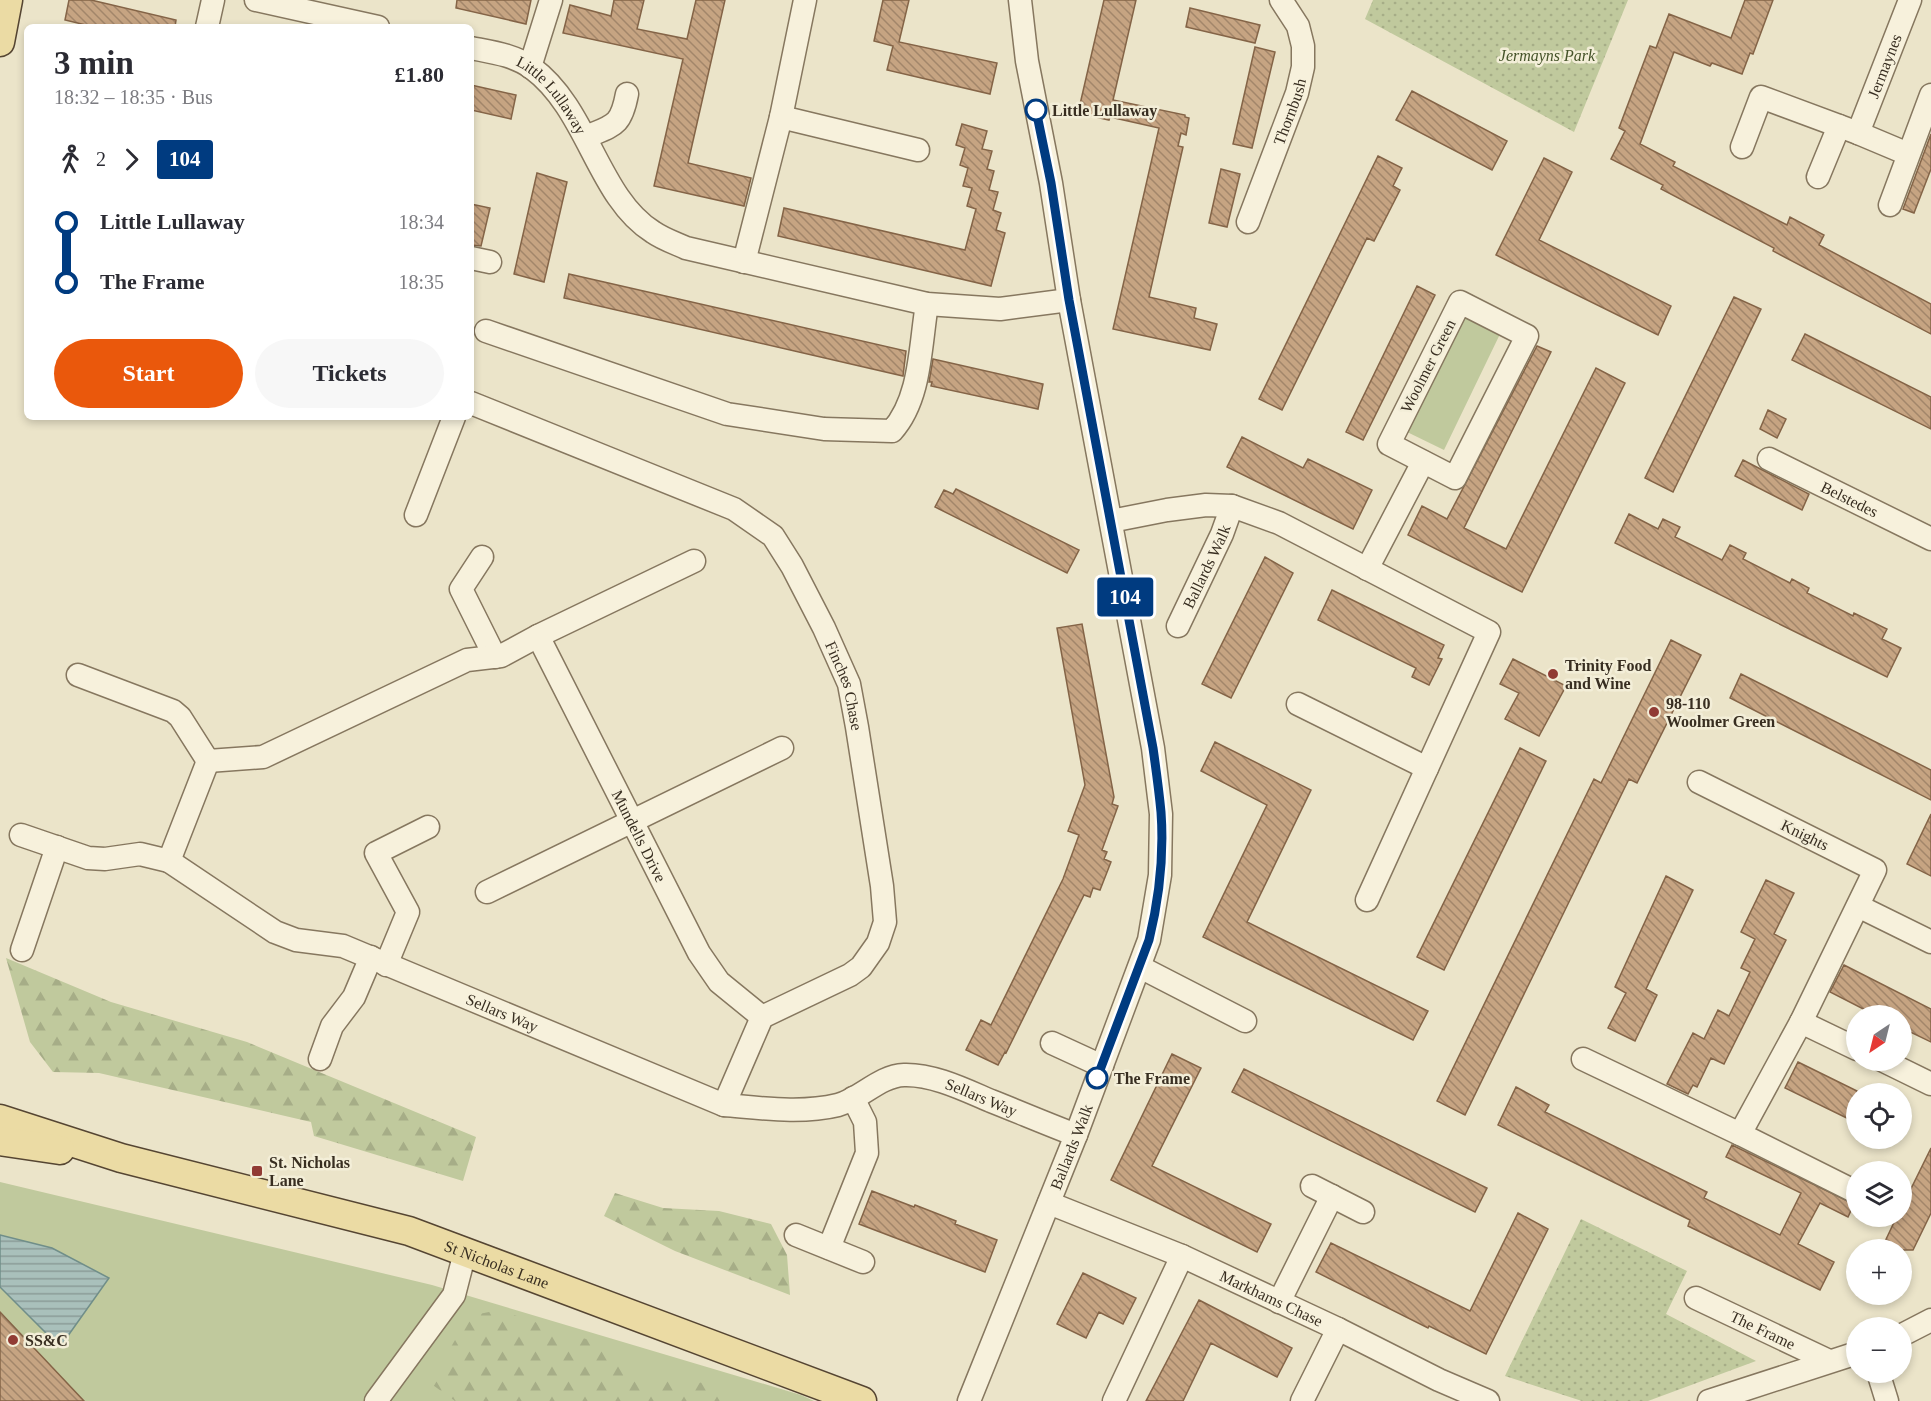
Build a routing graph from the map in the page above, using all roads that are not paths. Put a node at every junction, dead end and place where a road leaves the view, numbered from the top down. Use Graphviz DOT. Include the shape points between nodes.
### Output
graph roads {
  1 [pos="8,0"];
  2 [pos="213,0"];
  3 [pos="256,0"];
  4 [pos="551,0"];
  5 [pos="805,0"];
  6 [pos="1020,0"];
  7 [pos="1281,0"];
  8 [pos="1910,0"];
  9 [pos="208,24"];
  10 [pos="364,24"];
  11 [pos="0,42"];
  12 [pos="474,49"];
  13 [pos="530,67"];
  14 [pos="627,94"];
  15 [pos="1931,95"];
  16 [pos="781,117"];
  17 [pos="1848,129"];
  18 [pos="586,137"];
  19 [pos="1742,147"];
  20 [pos="918,150"];
  21 [pos="1908,154"];
  22 [pos="1818,177"];
  23 [pos="1890,205"];
  24 [pos="1248,222"];
  25 [pos="744,262"];
  26 [pos="1069,300"];
  27 [pos="927,304"];
  28 [pos="486,331"];
  29 [pos="474,404"];
  30 [pos="453,420"];
  31 [pos="1768,459"];
  32 [pos="1423,462"];
  33 [pos="1232,506"];
  34 [pos="416,514"];
  35 [pos="1111,521"];
  36 [pos="1931,539"];
  37 [pos="482,557"];
  38 [pos="694,561"];
  39 [pos="1367,569"];
  40 [pos="1178,626"];
  41 [pos="538,636"];
  42 [pos="495,657"];
  43 [pos="78,675"];
  44 [pos="1298,704"];
  45 [pos="782,748"];
  46 [pos="208,761"];
  47 [pos="1427,768"];
  48 [pos="1700,782"];
  49 [pos="632,820"];
  50 [pos="428,828"];
  51 [pos="21,835"];
  52 [pos="57,847"];
  53 [pos="169,861"];
  54 [pos="487,892"];
  55 [pos="1367,900"];
  56 [pos="1858,906"];
  57 [pos="1931,942"];
  58 [pos="21,950"];
  59 [pos="378,961"];
  60 [pos="1140,967"];
  61 [pos="762,1017"];
  62 [pos="1245,1020"];
  63 [pos="1801,1022"];
  64 [pos="1052,1042"];
  65 [pos="1846,1044"];
  66 [pos="320,1059"];
  67 [pos="1583,1059"];
  68 [pos="1102,1066"];
  69 [pos="1904,1071"];
  70 [pos="1931,1084"];
  71 [pos="853,1098"];
  72 [pos="724,1105"];
  73 [pos="0,1119"];
  74 [pos="1740,1134"];
  75 [pos="1076,1135"];
  76 [pos="0,1141"];
  77 [pos="121,1158"];
  78 [pos="1312,1186"];
  79 [pos="1846,1187"];
  80 [pos="1332,1196"];
  81 [pos="1049,1203"];
  82 [pos="1363,1212"];
  83 [pos="795,1236"];
  84 [pos="829,1248"];
  85 [pos="465,1252"];
  86 [pos="1182,1256"];
  87 [pos="863,1262"];
  88 [pos="1696,1298"];
  89 [pos="1278,1302"];
  90 [pos="1931,1320"];
  91 [pos="1338,1329"];
  92 [pos="1912,1330"];
  93 [pos="1846,1356"];
  94 [pos="1828,1361"];
  95 [pos="1881,1383"];
  96 [pos="376,1401"];
  97 [pos="862,1401"];
  98 [pos="969,1401"];
  99 [pos="1114,1401"];
  100 [pos="1302,1401"];
  101 [pos="1488,1401"];
  102 [pos="1709,1401"];
  103 [pos="1887,1401"];
  1 -- 11 [label="main road"];
  2 -- 9 [label="street"];
  3 -- 10 [label="street"];
  4 -- 13 [label="street"];
  5 -- 16 [label="street"];
  6 -- 26 [label="street, Ballards Walk"];
  7 -- 24 [label="street, Thornbush" via="1298,26 1303,67 1297,93"];
  8 -- 17 [label="street, Jermaynes"];
  12 -- 13 [label="street, Little Lullaway"];
  13 -- 18 [label="street, Little Lullaway" via="568,106"];
  14 -- 18 [label="street" via="617,122"];
  15 -- 21 [label="street"];
  16 -- 20 [label="street"];
  16 -- 25 [label="street"];
  17 -- 19 [label="street" via="1761,97"];
  17 -- 21 [label="street"];
  17 -- 22 [label="street, Jermaynes"];
  18 -- 25 [label="street, Little Lullaway" via="627,209 651,232 686,248"];
  21 -- 23 [label="street"];
  25 -- 27 [label="street, Little Lullaway"];
  26 -- 27 [label="street, Little Lullaway" via="1000,309"];
  26 -- 35 [label="street, Ballards Walk"];
  27 -- 28 [label="street" via="913,398 892,431 825,429 727,414"];
  29 -- 61 [label="street, Finches Chase" via="734,509 773,536 824,628 849,684 885,922 878,944 850,975"];
  30 -- 34 [label="street"];
  31 -- 36 [label="street, Belstedes"];
  32 -- 32 [label="street, Woolmer Green" via="1455,478 1527,336 1460,302 1389,444"];
  32 -- 39 [label="street"];
  33 -- 35 [label="street" via="1196,506"];
  33 -- 39 [label="street" via="1279,523"];
  33 -- 40 [label="street, Ballards Walk"];
  35 -- 60 [label="street, Ballards Walk" via="1153,748 1161,814 1156,907"];
  37 -- 42 [label="street" via="461,589"];
  38 -- 41 [label="street"];
  39 -- 47 [label="street" via="1489,632"];
  41 -- 42 [label="street"];
  41 -- 49 [label="street, Mundells Drive"];
  42 -- 46 [label="street" via="467,660 262,757"];
  43 -- 46 [label="street" via="173,711"];
  44 -- 47 [label="street"];
  45 -- 49 [label="street"];
  46 -- 53 [label="street"];
  47 -- 55 [label="street"];
  48 -- 56 [label="street, Knights" via="1875,870"];
  49 -- 54 [label="street"];
  49 -- 61 [label="street, Mundells Drive" via="699,953 719,982"];
  50 -- 59 [label="street" via="376,853 408,912"];
  51 -- 52 [label="street, Sellars Way"];
  52 -- 53 [label="street, Sellars Way" via="88,858 140,854"];
  52 -- 58 [label="street"];
  53 -- 59 [label="street, Sellars Way" via="275,932 296,940 343,946"];
  56 -- 57 [label="street"];
  56 -- 63 [label="street, Knights"];
  59 -- 66 [label="street" via="332,1026"];
  59 -- 72 [label="street, Sellars Way"];
  60 -- 62 [label="street"];
  60 -- 68 [label="street, Ballards Walk"];
  61 -- 72 [label="street"];
  63 -- 65 [label="street"];
  63 -- 74 [label="street, Knights"];
  64 -- 68 [label="street"];
  67 -- 74 [label="street"];
  68 -- 75 [label="street, Ballards Walk"];
  69 -- 70 [label="street"];
  71 -- 72 [label="street, Sellars Way" via="838,1105 806,1109"];
  71 -- 75 [label="street, Sellars Way" via="888,1078 926,1077"];
  71 -- 84 [label="street" via="865,1122 867,1154"];
  73 -- 77 [label="main road, St Nicholas Lane"];
  74 -- 79 [label="street"];
  75 -- 81 [label="street, Ballards Walk"];
  76 -- 77 [label="main road, St Nicholas Lane"];
  77 -- 85 [label="main road, St Nicholas Lane" via="409,1231"];
  78 -- 80 [label="street"];
  80 -- 82 [label="street"];
  80 -- 89 [label="street"];
  81 -- 86 [label="street, Markhams Chase"];
  81 -- 98 [label="street, Ballards Walk"];
  83 -- 84 [label="street"];
  84 -- 87 [label="street"];
  85 -- 96 [label="street" via="454,1295"];
  85 -- 97 [label="main road, St Nicholas Lane"];
  86 -- 89 [label="street, Markhams Chase"];
  86 -- 99 [label="street"];
  88 -- 94 [label="street, The Frame"];
  89 -- 91 [label="street, Markhams Chase"];
  90 -- 92 [label="street"];
  91 -- 100 [label="street"];
  91 -- 101 [label="street, Markhams Chase"];
  93 -- 94 [label="street"];
  94 -- 102 [label="street"];
  95 -- 103 [label="street"];
}
